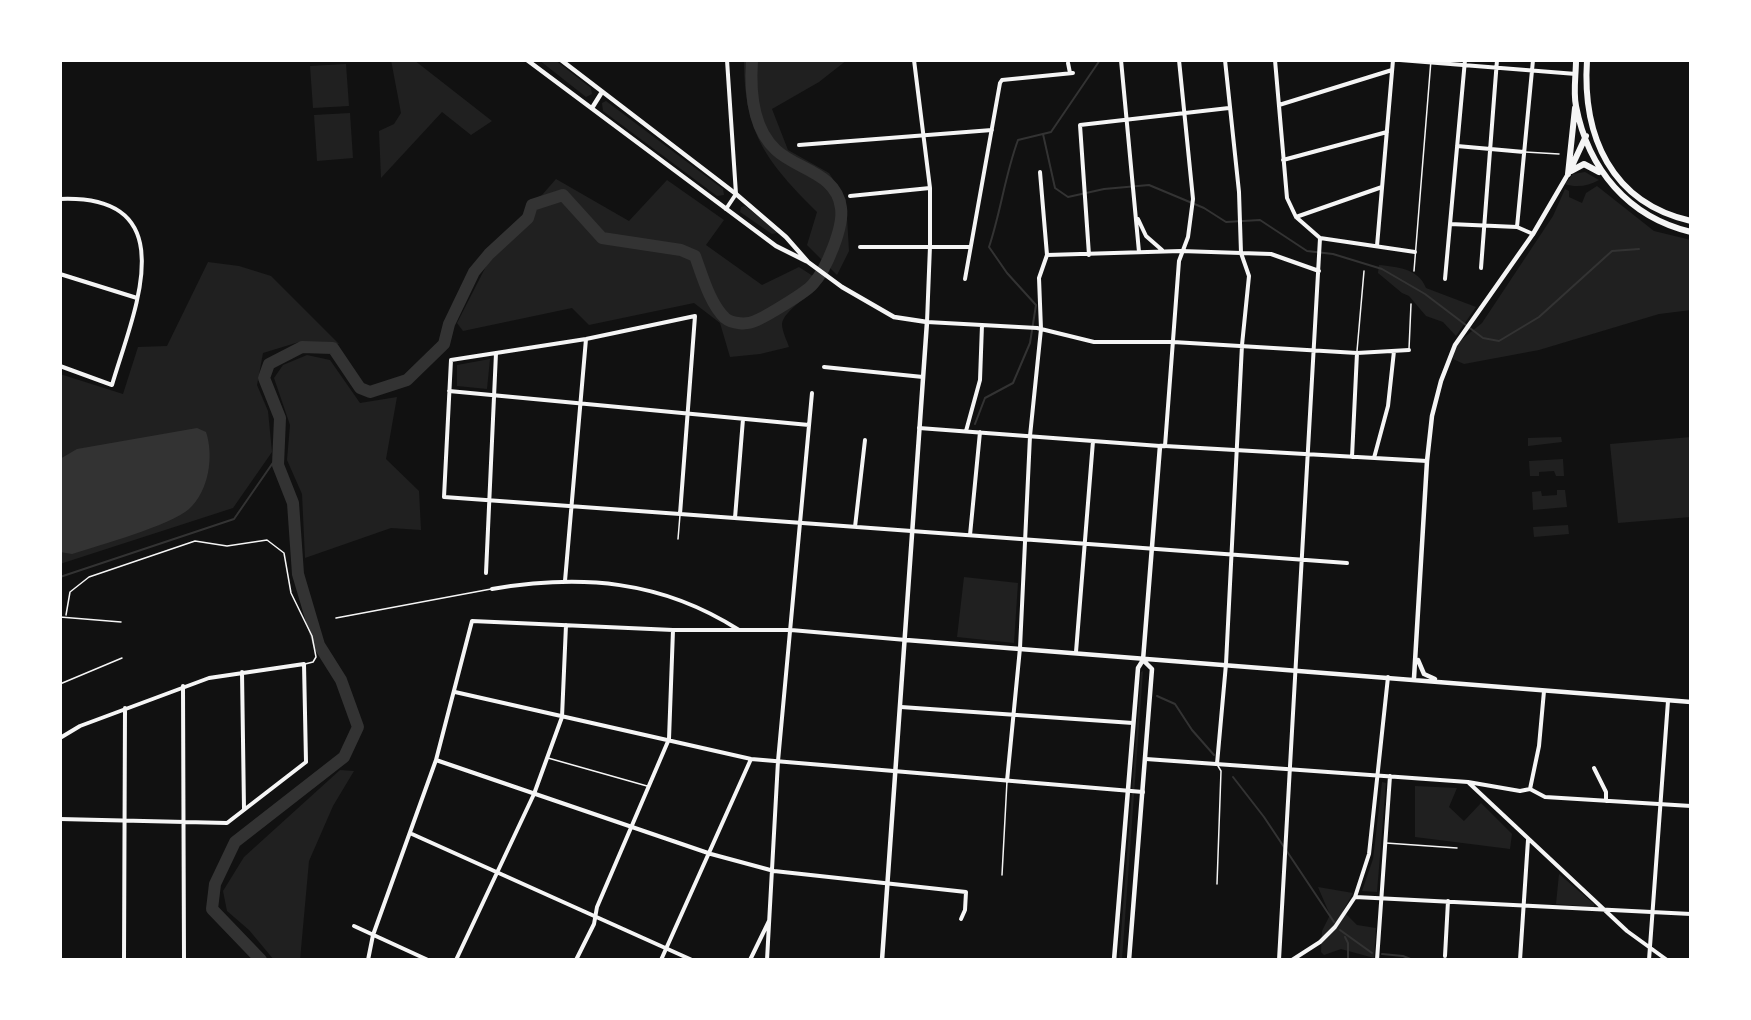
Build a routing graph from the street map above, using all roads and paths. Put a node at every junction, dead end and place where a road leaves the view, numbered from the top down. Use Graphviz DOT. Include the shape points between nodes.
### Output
graph roads {
  1 [pos="527,60"];
  2 [pos="561,60"];
  3 [pos="727,60"];
  4 [pos="914,60"];
  5 [pos="1121,60"];
  6 [pos="1179,60"];
  7 [pos="1225,60"];
  8 [pos="1275,60"];
  9 [pos="1393,60"];
  10 [pos="1400,60"];
  11 [pos="1465,60"];
  12 [pos="1497,60"];
  13 [pos="1533,60"];
  14 [pos="1576,60"];
  15 [pos="1587,60"];
  16 [pos="1431,61"];
  17 [pos="1068,63"];
  18 [pos="1464,66"];
  19 [pos="1497,68"];
  20 [pos="1392,70"];
  21 [pos="1532,71"];
  22 [pos="1576,74"];
  23 [pos="602,92"];
  24 [pos="1279,105"];
  25 [pos="1575,105"];
  26 [pos="592,108"];
  27 [pos="1229,108"];
  28 [pos="1184,112"];
  29 [pos="1127,120"];
  30 [pos="1590,126"];
  31 [pos="992,130"];
  32 [pos="1387,132"];
  33 [pos="925,134"];
  34 [pos="1571,140"];
  35 [pos="1583,142"];
  36 [pos="799,145"];
  37 [pos="1457,146"];
  38 [pos="1490,149"];
  39 [pos="1524,152"];
  40 [pos="1559,154"];
  41 [pos="1283,160"];
  42 [pos="1040,172"];
  43 [pos="1568,174"];
  44 [pos="1603,175"];
  45 [pos="1382,187"];
  46 [pos="930,188"];
  47 [pos="736,194"];
  48 [pos="850,196"];
  49 [pos="60,199"];
  50 [pos="726,209"];
  51 [pos="1136,215"];
  52 [pos="1296,217"];
  53 [pos="1691,221"];
  54 [pos="1450,224"];
  55 [pos="1484,224"];
  56 [pos="1517,227"];
  57 [pos="1691,232"];
  58 [pos="1533,234"];
  59 [pos="1320,238"];
  60 [pos="930,246"];
  61 [pos="1377,246"];
  62 [pos="860,247"];
  63 [pos="970,247"];
  64 [pos="1180,250"];
  65 [pos="1164,251"];
  66 [pos="1139,252"];
  67 [pos="1415,252"];
  68 [pos="1241,253"];
  69 [pos="1047,255"];
  70 [pos="1089,255"];
  71 [pos="808,262"];
  72 [pos="1481,268"];
  73 [pos="1320,271"];
  74 [pos="1364,271"];
  75 [pos="1414,271"];
  76 [pos="60,274"];
  77 [pos="965,279"];
  78 [pos="1445,279"];
  79 [pos="137,298"];
  80 [pos="1411,304"];
  81 [pos="927,322"];
  82 [pos="982,325"];
  83 [pos="1039,328"];
  84 [pos="586,339"];
  85 [pos="1173,342"];
  86 [pos="1242,345"];
  87 [pos="1409,350"];
  88 [pos="1313,351"];
  89 [pos="1394,351"];
  90 [pos="496,353"];
  91 [pos="1357,353"];
  92 [pos="60,366"];
  93 [pos="824,367"];
  94 [pos="923,377"];
  95 [pos="449,391"];
  96 [pos="812,393"];
  97 [pos="494,395"];
  98 [pos="581,403"];
  99 [pos="687,414"];
  100 [pos="743,419"];
  101 [pos="809,425"];
  102 [pos="919,428"];
  103 [pos="966,431"];
  104 [pos="980,432"];
  105 [pos="1030,436"];
  106 [pos="865,441"];
  107 [pos="1094,441"];
  108 [pos="1162,446"];
  109 [pos="1236,450"];
  110 [pos="1308,454"];
  111 [pos="1352,457"];
  112 [pos="1374,458"];
  113 [pos="1427,461"];
  114 [pos="491,500"];
  115 [pos="572,506"];
  116 [pos="680,514"];
  117 [pos="735,518"];
  118 [pos="800,523"];
  119 [pos="855,527"];
  120 [pos="912,531"];
  121 [pos="970,535"];
  122 [pos="678,539"];
  123 [pos="1027,540"];
  124 [pos="1085,544"];
  125 [pos="1152,549"];
  126 [pos="1232,554"];
  127 [pos="1302,560"];
  128 [pos="1347,563"];
  129 [pos="486,573"];
  130 [pos="565,581"];
  131 [pos="492,589"];
  132 [pos="66,615"];
  133 [pos="60,617"];
  134 [pos="336,618"];
  135 [pos="121,622"];
  136 [pos="566,626"];
  137 [pos="673,630"];
  138 [pos="791,630"];
  139 [pos="740,631"];
  140 [pos="906,640"];
  141 [pos="1020,648"];
  142 [pos="1416,651"];
  143 [pos="1076,652"];
  144 [pos="122,658"];
  145 [pos="1143,660"];
  146 [pos="304,664"];
  147 [pos="1226,664"];
  148 [pos="1296,669"];
  149 [pos="242,672"];
  150 [pos="1388,676"];
  151 [pos="1414,678"];
  152 [pos="1440,681"];
  153 [pos="60,684"];
  154 [pos="183,686"];
  155 [pos="1544,691"];
  156 [pos="455,692"];
  157 [pos="1668,700"];
  158 [pos="1691,702"];
  159 [pos="901,706"];
  160 [pos="125,708"];
  161 [pos="1014,715"];
  162 [pos="562,717"];
  163 [pos="1133,723"];
  164 [pos="60,738"];
  165 [pos="669,739"];
  166 [pos="547,758"];
  167 [pos="751,759"];
  168 [pos="1146,759"];
  169 [pos="436,760"];
  170 [pos="778,761"];
  171 [pos="1217,764"];
  172 [pos="1290,768"];
  173 [pos="1594,768"];
  174 [pos="894,772"];
  175 [pos="1378,775"];
  176 [pos="1390,776"];
  177 [pos="1007,781"];
  178 [pos="1468,782"];
  179 [pos="650,787"];
  180 [pos="1530,789"];
  181 [pos="1127,790"];
  182 [pos="1143,792"];
  183 [pos="534,794"];
  184 [pos="1606,801"];
  185 [pos="1661,804"];
  186 [pos="1691,806"];
  187 [pos="244,809"];
  188 [pos="60,819"];
  189 [pos="123,820"];
  190 [pos="185,821"];
  191 [pos="633,827"];
  192 [pos="412,834"];
  193 [pos="1528,839"];
  194 [pos="1385,843"];
  195 [pos="1457,848"];
  196 [pos="711,854"];
  197 [pos="774,871"];
  198 [pos="497,872"];
  199 [pos="1002,875"];
  200 [pos="888,883"];
  201 [pos="1217,884"];
  202 [pos="1356,897"];
  203 [pos="1382,898"];
  204 [pos="1449,901"];
  205 [pos="1524,905"];
  206 [pos="1607,910"];
  207 [pos="1653,914"];
  208 [pos="1691,914"];
  209 [pos="596,916"];
  210 [pos="771,918"];
  211 [pos="961,918"];
  212 [pos="354,926"];
  213 [pos="373,935"];
  214 [pos="666,948"];
  215 [pos="1650,948"];
  216 [pos="1445,956"];
  217 [pos="124,960"];
  218 [pos="184,960"];
  219 [pos="368,960"];
  220 [pos="428,960"];
  221 [pos="456,960"];
  222 [pos="576,960"];
  223 [pos="661,960"];
  224 [pos="692,960"];
  225 [pos="750,960"];
  226 [pos="767,960"];
  227 [pos="882,960"];
  228 [pos="1114,960"];
  229 [pos="1129,960"];
  230 [pos="1279,960"];
  231 [pos="1292,960"];
  232 [pos="1377,960"];
  233 [pos="1520,960"];
  234 [pos="1649,960"];
  235 [pos="1667,960"];
  1 -- 26 [label="street"];
  2 -- 23 [label="street"];
  3 -- 47 [label="street"];
  4 -- 33 [label="street"];
  5 -- 29 [label="street"];
  6 -- 28 [label="street"];
  7 -- 27 [label="street"];
  8 -- 24 [label="street"];
  9 -- 20 [label="street"];
  10 -- 16 [label="street"];
  11 -- 18 [label="street"];
  12 -- 19 [label="street"];
  13 -- 21 [label="street"];
  14 -- 22 [label="main road"];
  15 -- 30 [label="main road"];
  16 -- 18 [label="street"];
  16 -- 67 [label="lane"];
  17 -- 31 [label="street" via="1071,73 1002,80"];
  18 -- 19 [label="street"];
  18 -- 37 [label="street"];
  19 -- 21 [label="street"];
  19 -- 38 [label="street"];
  20 -- 24 [label="street"];
  20 -- 32 [label="street"];
  21 -- 22 [label="street"];
  21 -- 39 [label="street"];
  22 -- 25 [label="main road"];
  23 -- 26 [label="street"];
  23 -- 47 [label="street"];
  24 -- 41 [label="street"];
  25 -- 34 [label="main road"];
  25 -- 35 [label="main road"];
  26 -- 50 [label="street"];
  27 -- 28 [label="street"];
  27 -- 68 [label="street"];
  28 -- 29 [label="street"];
  28 -- 64 [label="street" via="1193,211 1188,237"];
  29 -- 51 [label="street"];
  29 -- 70 [label="street" via="1080,125"];
  30 -- 35 [label="main road"];
  30 -- 53 [label="main road" via="1607,164 1631,190 1657,209"];
  31 -- 33 [label="street"];
  31 -- 63 [label="street"];
  32 -- 41 [label="street"];
  32 -- 45 [label="street"];
  33 -- 36 [label="street"];
  33 -- 46 [label="street"];
  34 -- 35 [label="main road" via="1575,146"];
  34 -- 43 [label="main road"];
  35 -- 43 [label="main road"];
  35 -- 44 [label="main road"];
  37 -- 38 [label="street"];
  37 -- 54 [label="street"];
  38 -- 39 [label="street"];
  38 -- 55 [label="street"];
  39 -- 40 [label="lane"];
  39 -- 56 [label="street"];
  41 -- 52 [label="street" via="1287,198"];
  42 -- 69 [label="street"];
  43 -- 44 [label="main road" via="1584,165"];
  43 -- 58 [label="street"];
  44 -- 57 [label="main road" via="1640,210"];
  45 -- 52 [label="street"];
  45 -- 61 [label="street"];
  46 -- 48 [label="street"];
  46 -- 60 [label="street"];
  47 -- 50 [label="street"];
  47 -- 71 [label="street" via="786,237"];
  49 -- 79 [label="street" via="88,200 130,220 141,240 142,284"];
  50 -- 71 [label="street" via="776,246"];
  51 -- 65 [label="street" via="1146,236"];
  51 -- 66 [label="street"];
  52 -- 59 [label="street"];
  54 -- 55 [label="street"];
  54 -- 78 [label="street"];
  55 -- 56 [label="street"];
  55 -- 72 [label="street"];
  56 -- 58 [label="street"];
  58 -- 113 [label="street" via="1455,345 1432,416"];
  59 -- 61 [label="street"];
  59 -- 73 [label="street"];
  60 -- 62 [label="street"];
  60 -- 63 [label="street"];
  60 -- 81 [label="street"];
  61 -- 67 [label="street"];
  63 -- 77 [label="street"];
  64 -- 65 [label="street"];
  64 -- 68 [label="street"];
  64 -- 85 [label="street"];
  65 -- 66 [label="street"];
  66 -- 70 [label="street"];
  67 -- 75 [label="lane"];
  68 -- 73 [label="street" via="1271,254"];
  68 -- 86 [label="street" via="1249,276"];
  69 -- 70 [label="street"];
  69 -- 83 [label="street" via="1039,278"];
  71 -- 81 [label="street" via="862,301 894,317"];
  73 -- 88 [label="street"];
  74 -- 91 [label="lane"];
  76 -- 79 [label="street"];
  79 -- 92 [label="street" via="112,385"];
  80 -- 87 [label="lane"];
  81 -- 82 [label="street"];
  81 -- 94 [label="street"];
  82 -- 83 [label="street"];
  82 -- 103 [label="street" via="980,380"];
  83 -- 85 [label="street" via="1094,342"];
  83 -- 105 [label="street"];
  84 -- 90 [label="street"];
  84 -- 98 [label="street"];
  84 -- 99 [label="street" via="695,316"];
  85 -- 86 [label="street"];
  85 -- 108 [label="street"];
  86 -- 88 [label="street"];
  86 -- 109 [label="street"];
  87 -- 89 [label="street"];
  88 -- 91 [label="street"];
  88 -- 110 [label="street"];
  89 -- 91 [label="street"];
  89 -- 112 [label="street" via="1388,406"];
  90 -- 95 [label="street" via="452,360"];
  90 -- 97 [label="street"];
  91 -- 111 [label="street"];
  93 -- 94 [label="street"];
  94 -- 102 [label="street"];
  95 -- 97 [label="street"];
  95 -- 114 [label="street" via="444,497"];
  96 -- 101 [label="street"];
  97 -- 98 [label="street"];
  97 -- 114 [label="street"];
  98 -- 99 [label="street"];
  98 -- 115 [label="street"];
  99 -- 100 [label="street"];
  99 -- 116 [label="street"];
  100 -- 101 [label="street"];
  100 -- 117 [label="street"];
  101 -- 118 [label="street"];
  102 -- 103 [label="street"];
  102 -- 120 [label="street"];
  103 -- 104 [label="street"];
  104 -- 105 [label="street"];
  104 -- 121 [label="street"];
  105 -- 107 [label="street"];
  105 -- 123 [label="street"];
  106 -- 119 [label="street"];
  107 -- 108 [label="street"];
  107 -- 124 [label="street"];
  108 -- 109 [label="street"];
  108 -- 125 [label="street"];
  109 -- 110 [label="street"];
  109 -- 126 [label="street"];
  110 -- 111 [label="street"];
  110 -- 127 [label="street"];
  111 -- 112 [label="street"];
  112 -- 113 [label="street"];
  113 -- 142 [label="street"];
  114 -- 115 [label="street"];
  114 -- 129 [label="street"];
  115 -- 116 [label="street"];
  115 -- 130 [label="street"];
  116 -- 117 [label="street"];
  116 -- 122 [label="lane"];
  117 -- 118 [label="street"];
  118 -- 119 [label="street"];
  118 -- 138 [label="street"];
  119 -- 120 [label="street"];
  120 -- 121 [label="street"];
  120 -- 140 [label="street"];
  121 -- 123 [label="street"];
  123 -- 124 [label="street"];
  123 -- 141 [label="street"];
  124 -- 125 [label="street"];
  124 -- 143 [label="street"];
  125 -- 126 [label="street"];
  125 -- 145 [label="street"];
  126 -- 127 [label="street"];
  126 -- 147 [label="street"];
  127 -- 128 [label="street"];
  127 -- 148 [label="street"];
  130 -- 131 [label="street"];
  130 -- 139 [label="street" via="661,592"];
  131 -- 134 [label="lane"];
  132 -- 133 [label="lane"];
  132 -- 135 [label="lane"];
  132 -- 146 [label="lane" via="70,592 89,577 195,541 227,546 267,540 284,553 291,593 312,636 316,657"];
  136 -- 137 [label="street"];
  136 -- 156 [label="street" via="472,621"];
  136 -- 162 [label="street"];
  137 -- 139 [label="street"];
  137 -- 165 [label="street"];
  138 -- 139 [label="street"];
  138 -- 140 [label="street"];
  138 -- 170 [label="street"];
  140 -- 141 [label="street"];
  140 -- 159 [label="street"];
  141 -- 143 [label="street"];
  141 -- 161 [label="street"];
  142 -- 151 [label="street"];
  142 -- 152 [label="street" via="1424,674"];
  143 -- 145 [label="street"];
  144 -- 153 [label="lane"];
  145 -- 147 [label="street"];
  145 -- 163 [label="street" via="1138,668"];
  145 -- 168 [label="street" via="1152,669"];
  146 -- 149 [label="street"];
  146 -- 187 [label="street" via="306,762"];
  147 -- 148 [label="street"];
  147 -- 171 [label="street"];
  148 -- 150 [label="street"];
  148 -- 172 [label="street"];
  149 -- 154 [label="street"];
  149 -- 187 [label="street"];
  150 -- 151 [label="street"];
  150 -- 175 [label="street"];
  151 -- 152 [label="street"];
  152 -- 155 [label="street"];
  154 -- 160 [label="street"];
  154 -- 190 [label="street"];
  155 -- 157 [label="street"];
  155 -- 180 [label="street"];
  156 -- 162 [label="street"];
  156 -- 169 [label="street"];
  157 -- 158 [label="street"];
  157 -- 185 [label="street"];
  159 -- 161 [label="street"];
  159 -- 174 [label="street"];
  160 -- 164 [label="street"];
  160 -- 189 [label="street"];
  161 -- 163 [label="street"];
  161 -- 177 [label="street"];
  162 -- 165 [label="street"];
  162 -- 166 [label="street"];
  163 -- 181 [label="street"];
  165 -- 167 [label="street"];
  165 -- 179 [label="street"];
  166 -- 179 [label="lane"];
  166 -- 183 [label="street"];
  167 -- 170 [label="street"];
  167 -- 196 [label="street"];
  168 -- 171 [label="street"];
  168 -- 182 [label="street"];
  169 -- 183 [label="street"];
  169 -- 192 [label="street"];
  170 -- 174 [label="street"];
  170 -- 197 [label="street"];
  171 -- 172 [label="street"];
  171 -- 201 [label="lane" via="1221,771"];
  172 -- 175 [label="street"];
  172 -- 230 [label="street"];
  173 -- 184 [label="street"];
  174 -- 177 [label="street"];
  174 -- 200 [label="street"];
  175 -- 176 [label="street"];
  175 -- 202 [label="street" via="1369,854"];
  176 -- 178 [label="street"];
  176 -- 194 [label="street"];
  177 -- 181 [label="street"];
  177 -- 199 [label="lane"];
  178 -- 180 [label="street" via="1520,791"];
  178 -- 193 [label="street"];
  179 -- 191 [label="street"];
  180 -- 184 [label="street" via="1545,797"];
  181 -- 182 [label="street"];
  181 -- 228 [label="street"];
  182 -- 229 [label="street"];
  183 -- 191 [label="street"];
  183 -- 198 [label="street"];
  184 -- 185 [label="street"];
  185 -- 186 [label="street"];
  185 -- 207 [label="street"];
  187 -- 190 [label="street" via="226,823"];
  188 -- 189 [label="street"];
  189 -- 190 [label="street"];
  189 -- 217 [label="street"];
  190 -- 218 [label="street"];
  191 -- 196 [label="street"];
  191 -- 209 [label="street"];
  192 -- 198 [label="street"];
  192 -- 213 [label="street"];
  193 -- 205 [label="street"];
  193 -- 206 [label="street"];
  194 -- 195 [label="lane"];
  194 -- 203 [label="street"];
  196 -- 197 [label="street"];
  196 -- 214 [label="street"];
  197 -- 200 [label="street"];
  197 -- 210 [label="street"];
  198 -- 209 [label="street"];
  198 -- 221 [label="street"];
  200 -- 211 [label="street" via="966,892"];
  200 -- 227 [label="street"];
  202 -- 203 [label="street"];
  202 -- 231 [label="street" via="1320,942"];
  203 -- 204 [label="street"];
  203 -- 232 [label="street"];
  204 -- 205 [label="street"];
  204 -- 216 [label="street"];
  205 -- 206 [label="street"];
  205 -- 233 [label="street"];
  206 -- 207 [label="street"];
  206 -- 215 [label="street"];
  207 -- 208 [label="street"];
  207 -- 215 [label="street"];
  209 -- 214 [label="street"];
  209 -- 222 [label="street"];
  210 -- 225 [label="street"];
  210 -- 226 [label="street"];
  212 -- 213 [label="street"];
  213 -- 219 [label="street"];
  213 -- 220 [label="street"];
  214 -- 223 [label="street"];
  214 -- 224 [label="street"];
  215 -- 234 [label="street"];
  215 -- 235 [label="street"];
}
